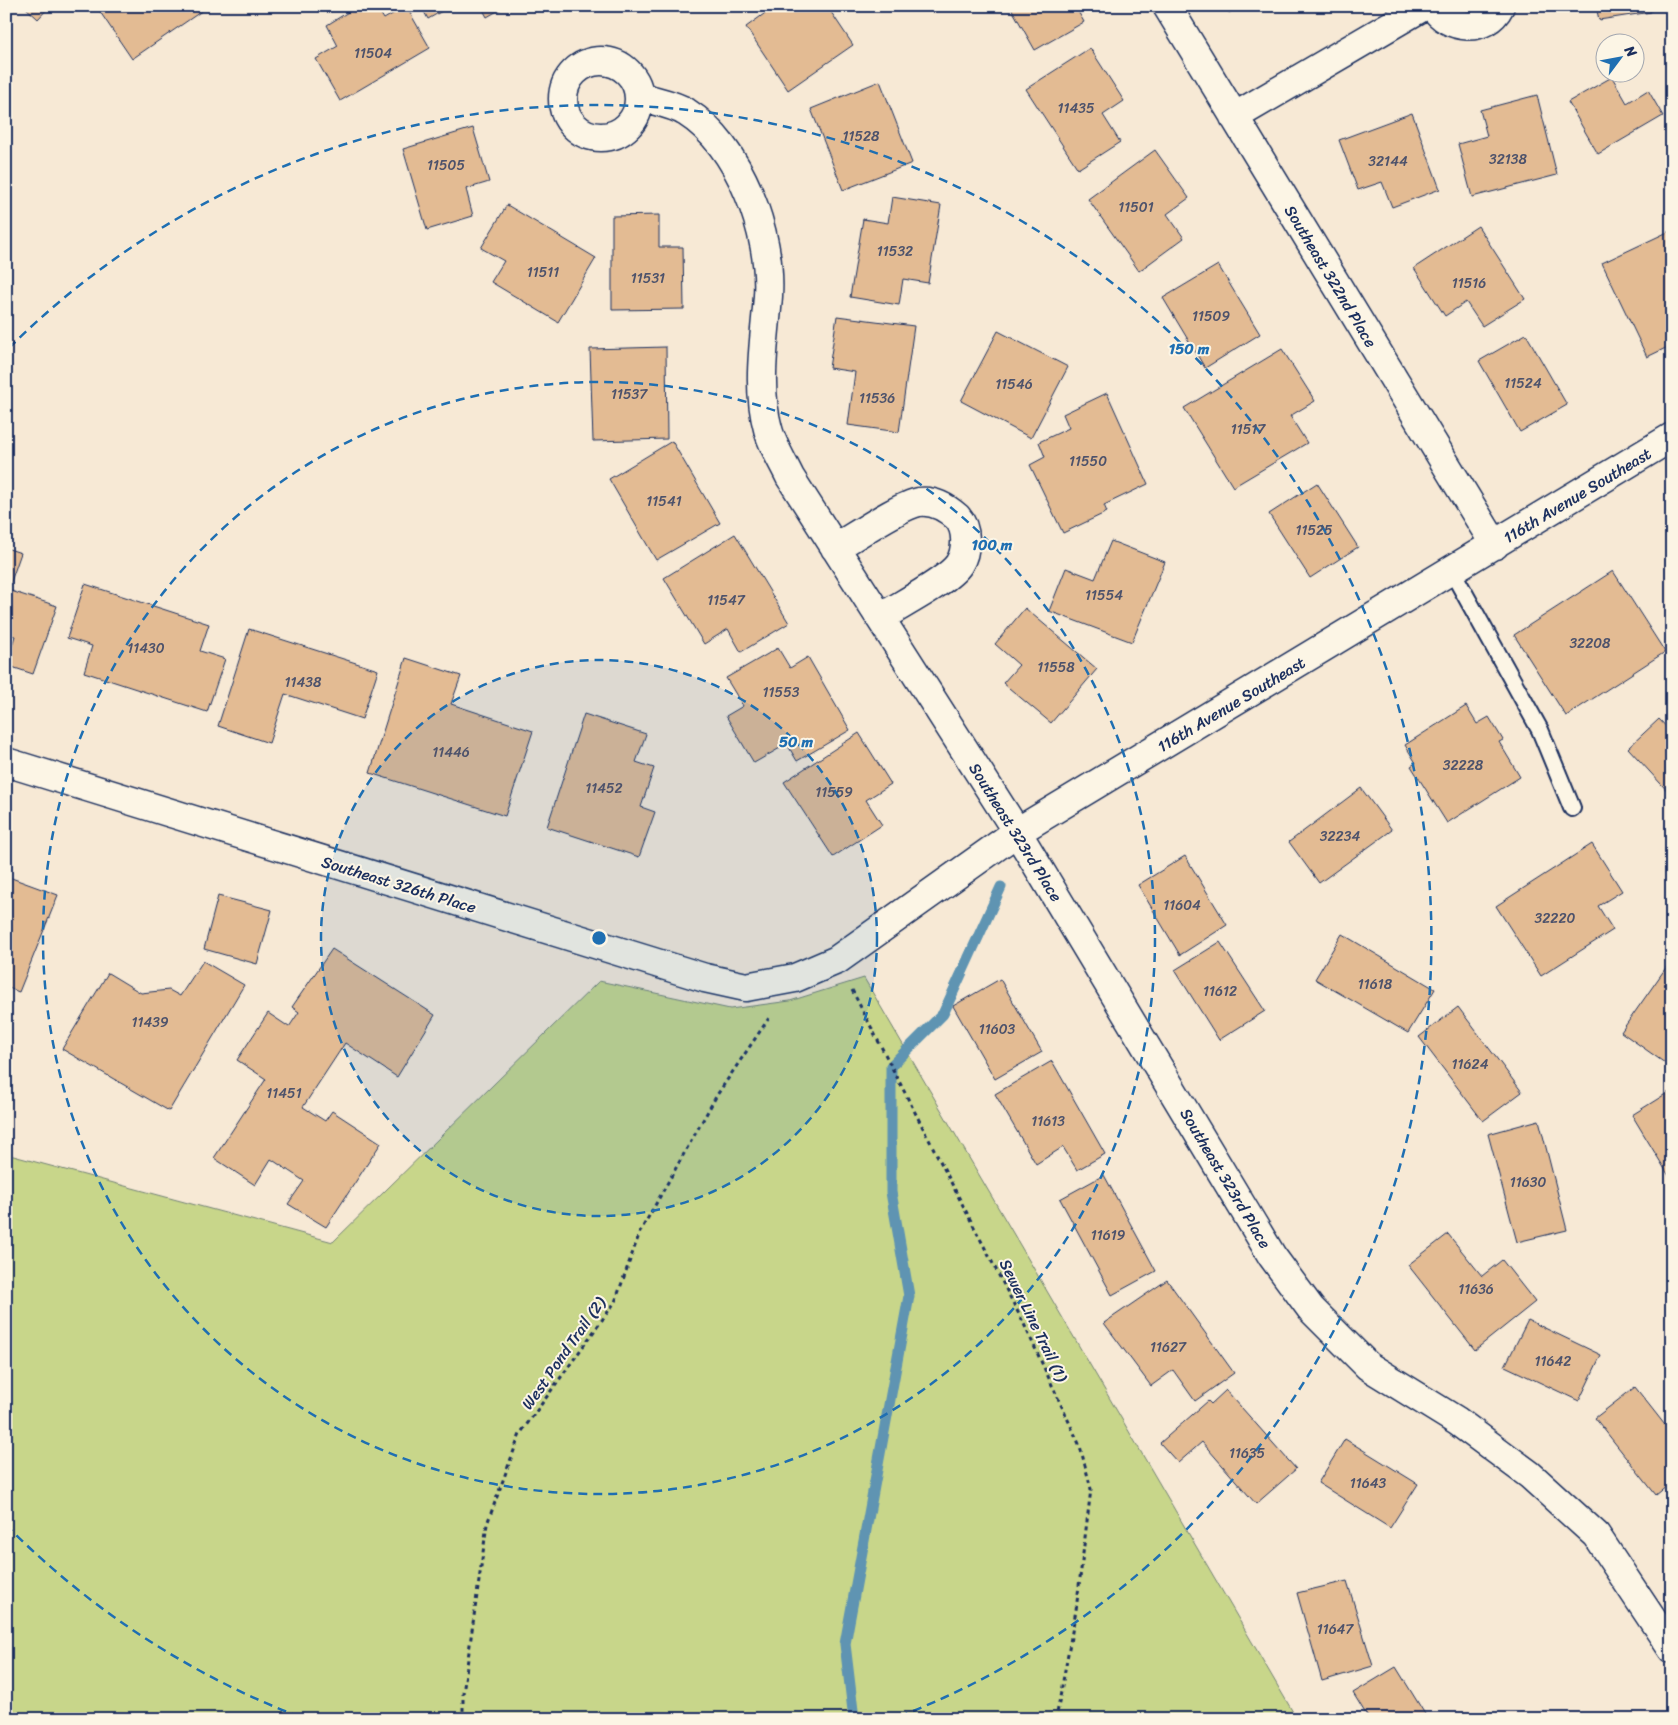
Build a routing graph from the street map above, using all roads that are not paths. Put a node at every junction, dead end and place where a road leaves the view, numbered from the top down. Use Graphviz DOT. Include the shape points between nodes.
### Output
graph roads {
  1 [pos="1166,6"];
  2 [pos="1424,6"];
  3 [pos="1433,6"];
  4 [pos="1500,6"];
  5 [pos="639,96"];
  6 [pos="1234,117"];
  7 [pos="1672,437"];
  8 [pos="1495,545"];
  9 [pos="835,548"];
  10 [pos="1452,571"];
  11 [pos="880,618"];
  12 [pos="6,762"];
  13 [pos="1572,808"];
  14 [pos="1017,832"];
  15 [pos="795,978"];
  16 [pos="1672,1649"];
  1 -- 6 [label="street, Southeast 322nd Place"];
  2 -- 6 [label="street"];
  3 -- 4 [label="street" via="1449,22 1462,26 1475,26 1488,20"];
  5 -- 9 [label="street, Southeast 323rd Place" via="686,111 722,144 747,187 763,238 768,294 762,381 768,429 790,477"];
  6 -- 8 [label="street, Southeast 322nd Place"];
  7 -- 8 [label="street, 116th Avenue Southeast"];
  8 -- 10 [label="street, 116th Avenue Southeast"];
  9 -- 11 [label="street, Southeast 323rd Place"];
  9 -- 11 [label="street" via="920,502 935,503 949,509 959,520 965,535 964,550 958,564 947,575"];
  10 -- 13 [label="lane" via="1540,730"];
  10 -- 14 [label="street, 116th Avenue Southeast"];
  11 -- 14 [label="street, Southeast 323rd Place"];
  12 -- 15 [label="street, Southeast 326th Place" via="705,978 746,986"];
  14 -- 15 [label="street, 116th Avenue Southeast" via="837,960"];
  14 -- 16 [label="street, Southeast 323rd Place" via="1272,1256 1311,1308 1368,1366 1457,1421 1530,1475 1596,1534"];
}
